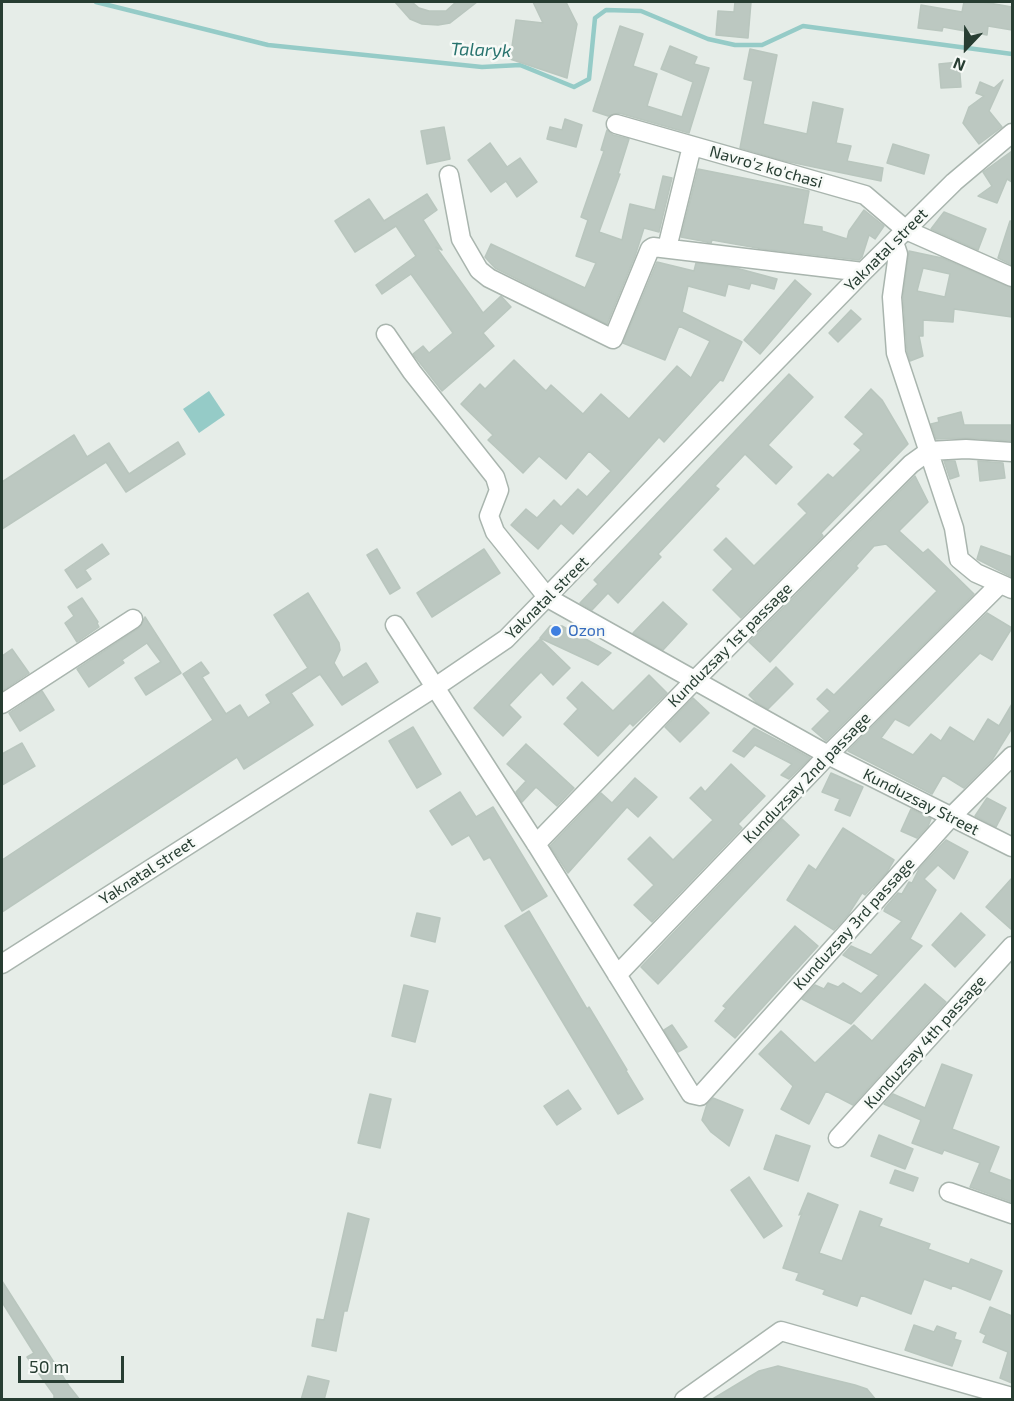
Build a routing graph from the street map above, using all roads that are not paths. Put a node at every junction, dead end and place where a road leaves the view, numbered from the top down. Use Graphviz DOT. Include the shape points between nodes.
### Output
graph roads {
  1 [pos="616,124"];
  2 [pos="1012,133"];
  3 [pos="692,146"];
  4 [pos="449,175"];
  5 [pos="900,236"];
  6 [pos="667,248"];
  7 [pos="863,272"];
  8 [pos="1012,277"];
  9 [pos="386,334"];
  10 [pos="929,451"];
  11 [pos="1012,452"];
  12 [pos="1006,587"];
  13 [pos="548,598"];
  14 [pos="133,619"];
  15 [pos="395,625"];
  16 [pos="695,680"];
  17 [pos="434,688"];
  18 [pos="2,704"];
  19 [pos="828,755"];
  20 [pos="1012,756"];
  21 [pos="951,817"];
  22 [pos="536,844"];
  23 [pos="1012,847"];
  24 [pos="1012,946"];
  25 [pos="2,964"];
  26 [pos="617,975"];
  27 [pos="838,1138"];
  28 [pos="949,1192"];
  29 [pos="1012,1214"];
  30 [pos="1012,1398"];
  31 [pos="684,1400"];
  1 -- 3 [label="street, Navro'z ko'chasi"];
  2 -- 5 [label="street, Yakлatal street" via="954,182"];
  3 -- 5 [label="street, Navro'z ko'chasi" via="864,195"];
  3 -- 6 [label="street"];
  4 -- 6 [label="street" via="461,239 483,274 613,339 650,249"];
  5 -- 7 [label="street, Yakлatal street"];
  5 -- 8 [label="street, Navro'z ko'chasi"];
  5 -- 10 [label="street" via="892,297 896,353"];
  6 -- 7 [label="street"];
  7 -- 13 [label="street, Yakлatal street"];
  9 -- 13 [label="street" via="495,477 499,490 489,516 495,532"];
  10 -- 11 [label="street"];
  10 -- 12 [label="street" via="954,528 959,559 976,573"];
  10 -- 16 [label="street, Kunduzsay 1st passage" via="911,464"];
  12 -- 19 [label="street, Kunduzsay 2nd passage"];
  13 -- 16 [label="street, Kunduzsay Street"];
  13 -- 17 [label="street, Yakлatal street" via="493,650"];
  14 -- 18 [label="street"];
  15 -- 17 [label="street"];
  16 -- 19 [label="street, Kunduzsay Street"];
  16 -- 22 [label="street, Kunduzsay 1st passage"];
  17 -- 22 [label="street"];
  17 -- 25 [label="street, Yakлatal street"];
  19 -- 21 [label="street, Kunduzsay Street"];
  19 -- 26 [label="street, Kunduzsay 2nd passage"];
  20 -- 21 [label="street, Kunduzsay 3rd passage"];
  21 -- 23 [label="street, Kunduzsay Street"];
  21 -- 26 [label="street, Kunduzsay 3rd passage" via="700,1096 691,1094"];
  22 -- 26 [label="street"];
  24 -- 27 [label="street, Kunduzsay 4th passage"];
  28 -- 29 [label="street"];
  30 -- 31 [label="street" via="781,1331"];
}
